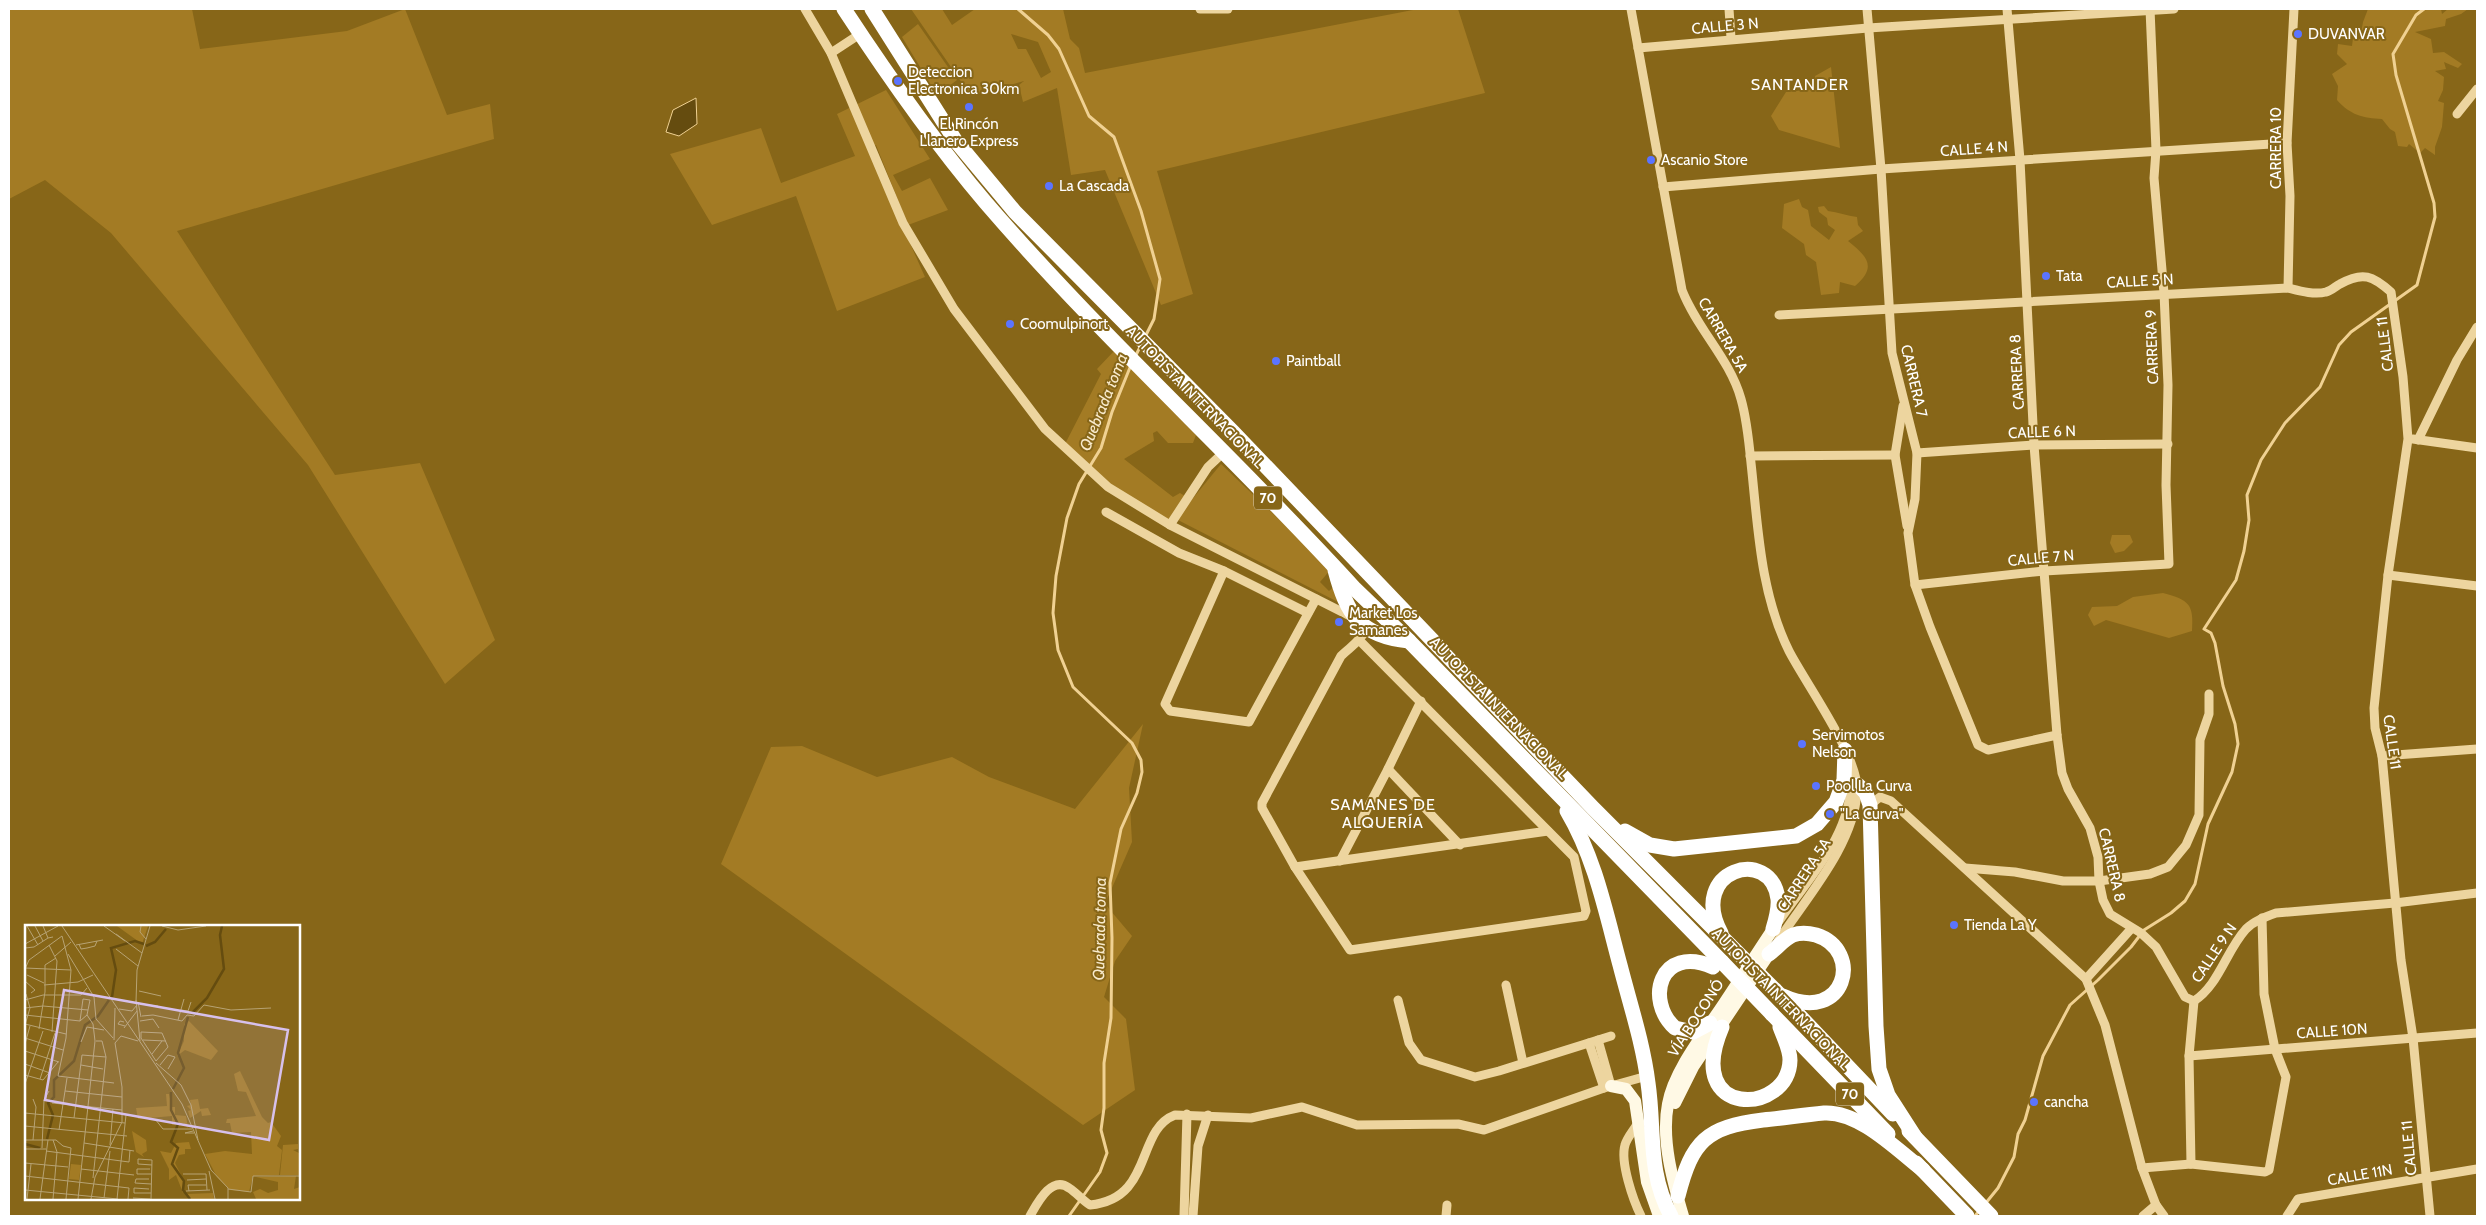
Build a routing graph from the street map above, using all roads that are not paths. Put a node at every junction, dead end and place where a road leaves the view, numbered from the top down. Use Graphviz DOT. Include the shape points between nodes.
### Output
graph roads {
  1 [pos="805,9"];
  2 [pos="844,9"];
  3 [pos="872,9"];
  4 [pos="1200,9"];
  5 [pos="1228,9"];
  6 [pos="1631,9"];
  7 [pos="1729,9"];
  8 [pos="1866,9"];
  9 [pos="2007,9"];
  10 [pos="2174,9"];
  11 [pos="2294,9"];
  12 [pos="2150,10"];
  13 [pos="2008,19"];
  14 [pos="1868,28"];
  15 [pos="860,34"];
  16 [pos="1731,38"];
  17 [pos="1638,48"];
  18 [pos="830,53"];
  19 [pos="2477,90"];
  20 [pos="2457,114"];
  21 [pos="2287,143"];
  22 [pos="2156,150"];
  23 [pos="2020,160"];
  24 [pos="1881,169"];
  25 [pos="1664,187"];
  26 [pos="2377,279"];
  27 [pos="2288,288"];
  28 [pos="2164,293"];
  29 [pos="2026,300"];
  30 [pos="1888,310"];
  31 [pos="1779,315"];
  32 [pos="2477,328"];
  33 [pos="1903,404"];
  34 [pos="2408,439"];
  35 [pos="2418,440"];
  36 [pos="2168,444"];
  37 [pos="2034,445"];
  38 [pos="2477,448"];
  39 [pos="1224,452"];
  40 [pos="1918,453"];
  41 [pos="1895,455"];
  42 [pos="1750,456"];
  43 [pos="1106,512"];
  44 [pos="1170,525"];
  45 [pos="1908,533"];
  46 [pos="2169,564"];
  47 [pos="1334,566"];
  48 [pos="1224,570"];
  49 [pos="2044,571"];
  50 [pos="2388,575"];
  51 [pos="1915,585"];
  52 [pos="2477,586"];
  53 [pos="1316,599"];
  54 [pos="1308,613"];
  55 [pos="1361,630"];
  56 [pos="1409,641"];
  57 [pos="2209,694"];
  58 [pos="1420,701"];
  59 [pos="2056,735"];
  60 [pos="2477,748"];
  61 [pos="1845,750"];
  62 [pos="2382,756"];
  63 [pos="1388,769"];
  64 [pos="1858,785"];
  65 [pos="1553,789"];
  66 [pos="1870,805"];
  67 [pos="1593,808"];
  68 [pos="1548,831"];
  69 [pos="1460,845"];
  70 [pos="1340,861"];
  71 [pos="1295,867"];
  72 [pos="1965,868"];
  73 [pos="2099,881"];
  74 [pos="2477,893"];
  75 [pos="2395,903"];
  76 [pos="2262,918"];
  77 [pos="1773,929"];
  78 [pos="2131,929"];
  79 [pos="1728,943"];
  80 [pos="1770,954"];
  81 [pos="1718,965"];
  82 [pos="2086,980"];
  83 [pos="1506,985"];
  84 [pos="1777,992"];
  85 [pos="1398,1000"];
  86 [pos="2194,1001"];
  87 [pos="1774,1016"];
  88 [pos="1716,1025"];
  89 [pos="2477,1033"];
  90 [pos="1611,1036"];
  91 [pos="2413,1038"];
  92 [pos="1593,1042"];
  93 [pos="2275,1049"];
  94 [pos="2189,1056"];
  95 [pos="1523,1063"];
  96 [pos="1647,1076"];
  97 [pos="1607,1087"];
  98 [pos="1188,1114"];
  99 [pos="1208,1115"];
  100 [pos="1640,1121"];
  101 [pos="1915,1138"];
  102 [pos="2191,1164"];
  103 [pos="2142,1168"];
  104 [pos="2477,1169"];
  105 [pos="1923,1170"];
  106 [pos="2426,1177"];
  107 [pos="1647,1182"];
  108 [pos="1186,1183"];
  109 [pos="1196,1184"];
  110 [pos="1630,1185"];
  111 [pos="1678,1196"];
  112 [pos="1447,1205"];
  113 [pos="2156,1205"];
  114 [pos="1030,1216"];
  115 [pos="1184,1216"];
  116 [pos="1193,1216"];
  117 [pos="1446,1216"];
  118 [pos="1642,1216"];
  119 [pos="1659,1216"];
  120 [pos="1671,1216"];
  121 [pos="1683,1216"];
  122 [pos="1967,1216"];
  123 [pos="1991,1216"];
  124 [pos="2143,1216"];
  125 [pos="2164,1216"];
  126 [pos="2287,1216"];
  127 [pos="2430,1216"];
  1 -- 18 [label="street"];
  2 -- 15 [label="highway, AUTOPISTA INTERNACIONAL / 70"];
  3 -- 67 [label="highway, AUTOPISTA INTERNACIONAL / 70" via="955,140 1015,212 1233,432"];
  4 -- 5 [label="street"];
  6 -- 17 [label="street, CARRERA 5A"];
  7 -- 16 [label="street"];
  8 -- 14 [label="street, CARRERA 7"];
  9 -- 13 [label="street, CARRERA 8"];
  10 -- 12 [label="street, CALLE 3 N"];
  11 -- 21 [label="street, CARRERA 10"];
  12 -- 13 [label="street, CALLE 3 N"];
  12 -- 22 [label="street, CARRERA 9"];
  13 -- 14 [label="street, CALLE 3 N"];
  13 -- 23 [label="street, CARRERA 8"];
  14 -- 16 [label="street, CALLE 3 N"];
  14 -- 24 [label="street, CARRERA 7"];
  15 -- 18 [label="street"];
  15 -- 39 [label="highway, AUTOPISTA INTERNACIONAL / 70" via="922,122 996,214"];
  16 -- 17 [label="street, CALLE 3 N"];
  17 -- 25 [label="street, CARRERA 5A"];
  18 -- 44 [label="street" via="903,223 954,309 1046,429 1108,487"];
  19 -- 20 [label="street"];
  21 -- 22 [label="street, CALLE 4 N"];
  21 -- 27 [label="street, CARRERA 10" via="2290,196"];
  22 -- 23 [label="street, CALLE 4 N"];
  22 -- 28 [label="street, CARRERA 9" via="2154,178"];
  23 -- 24 [label="street, CALLE 4 N"];
  23 -- 29 [label="street, CARRERA 8"];
  24 -- 25 [label="street, CALLE 4 N"];
  24 -- 30 [label="street, CARRERA 7"];
  25 -- 42 [label="street, CARRERA 5A" via="1682,290 1734,380 1747,425"];
  26 -- 27 [label="street, CALLE 5 N" via="2355,277 2327,292 2307,293"];
  26 -- 34 [label="street, CALLE 11" via="2391,292 2394,304"];
  27 -- 28 [label="street, CALLE 5 N"];
  28 -- 29 [label="street, CALLE 5 N"];
  28 -- 36 [label="street, CARRERA 9"];
  29 -- 30 [label="street, CALLE 5 N"];
  29 -- 37 [label="street, CARRERA 8"];
  30 -- 31 [label="street, CALLE 5 N"];
  30 -- 33 [label="street, CARRERA 7" via="1892,353"];
  32 -- 35 [label="street" via="2457,360"];
  33 -- 40 [label="street, CARRERA 7"];
  33 -- 41 [label="street"];
  34 -- 35 [label="street"];
  34 -- 50 [label="street, CALLE 11"];
  35 -- 38 [label="street"];
  36 -- 37 [label="street, CALLE 6 N"];
  36 -- 46 [label="street, CARRERA 9"];
  37 -- 40 [label="street, CALLE 6 N"];
  37 -- 49 [label="street, CARRERA 8"];
  39 -- 44 [label="street" via="1208,466"];
  39 -- 47 [label="highway, AUTOPISTA INTERNACIONAL / 70"];
  40 -- 45 [label="street, CARRERA 7" via="1915,499"];
  41 -- 42 [label="street"];
  41 -- 45 [label="street"];
  42 -- 61 [label="street, CARRERA 5A" via="1764,574 1772,611 1789,650"];
  43 -- 48 [label="street" via="1180,553"];
  44 -- 53 [label="street"];
  45 -- 51 [label="street, CARRERA 7"];
  46 -- 49 [label="street, CALLE 7 N"];
  47 -- 55 [label="highway" via="1344,599"];
  47 -- 56 [label="highway, AUTOPISTA INTERNACIONAL / 70"];
  48 -- 54 [label="street"];
  48 -- 54 [label="street" via="1165,704 1170,711 1249,722"];
  49 -- 51 [label="street, CALLE 7 N"];
  49 -- 59 [label="street, CARRERA 8"];
  50 -- 52 [label="street"];
  50 -- 62 [label="street, CALLE 11" via="2374,694 2375,728"];
  51 -- 59 [label="street, CARRERA 7" via="1978,745 1988,750"];
  53 -- 54 [label="street"];
  53 -- 55 [label="street"];
  55 -- 56 [label="highway"];
  55 -- 58 [label="street"];
  55 -- 71 [label="street" via="1341,656 1262,803 1263,814"];
  56 -- 65 [label="highway, AUTOPISTA INTERNACIONAL / 70"];
  57 -- 73 [label="street" via="2209,714 2200,740 2200,815 2186,845 2168,868 2150,874"];
  58 -- 63 [label="street"];
  58 -- 68 [label="street"];
  59 -- 73 [label="street, CARRERA 8" via="2062,773 2090,828 2098,857"];
  60 -- 62 [label="street"];
  61 -- 64 [label="street, CARRERA 5A"];
  61 -- 67 [label="highway" via="1844,780 1836,802 1812,828 1788,838 1696,848 1661,848 1639,840"];
  61 -- 77 [label="street, CARRERA 5A" via="1851,790 1844,822 1830,848"];
  62 -- 75 [label="street, CALLE 11"];
  63 -- 69 [label="street"];
  63 -- 70 [label="street"];
  64 -- 66 [label="highway" via="1866,793"];
  64 -- 80 [label="street, CARRERA 5A" via="1852,817 1841,844"];
  65 -- 81 [label="highway, AUTOPISTA INTERNACIONAL / 70"];
  65 -- 96 [label="highway" via="1575,825 1590,861"];
  66 -- 72 [label="street" via="1880,797 1890,801"];
  66 -- 101 [label="highway" via="1877,1057 1885,1089"];
  67 -- 79 [label="highway, AUTOPISTA INTERNACIONAL / 70"];
  68 -- 69 [label="street"];
  68 -- 71 [label="street" via="1577,863 1586,911 1579,918 1350,950"];
  69 -- 70 [label="street"];
  70 -- 71 [label="street"];
  72 -- 73 [label="street" via="2015,872 2063,881"];
  72 -- 82 [label="street"];
  73 -- 78 [label="street, CARRERA 8" via="2110,914"];
  74 -- 75 [label="street, CALLE 9 N"];
  75 -- 76 [label="street, CALLE 9 N" via="2276,913"];
  75 -- 91 [label="street, CALLE 11" via="2400,960"];
  76 -- 86 [label="street, CALLE 9 N" via="2246,929 2208,989"];
  76 -- 93 [label="street" via="2264,994"];
  77 -- 79 [label="highway" via="1778,898 1773,886 1757,871 1736,870 1720,881 1713,898 1716,920"];
  77 -- 88 [label="main road, VÍA BOCONÓ"];
  78 -- 82 [label="street"];
  78 -- 86 [label="street, CARRERA 8" via="2141,933 2156,947 2186,997"];
  79 -- 84 [label="highway, AUTOPISTA INTERNACIONAL / 70, bridge"];
  80 -- 84 [label="highway" via="1792,935 1809,933 1830,942 1842,960 1842,979 1828,999 1806,1004"];
  80 -- 88 [label="main road, VÍA BOCONÓ"];
  81 -- 87 [label="highway, AUTOPISTA INTERNACIONAL / 70, bridge"];
  81 -- 88 [label="highway" via="1692,961 1677,963 1665,973 1661,989 1664,1011 1675,1028 1693,1032"];
  82 -- 103 [label="street" via="2105,1025"];
  83 -- 95 [label="street"];
  84 -- 101 [label="highway, AUTOPISTA INTERNACIONAL / 70"];
  85 -- 95 [label="street" via="1409,1043 1421,1060 1475,1077"];
  86 -- 94 [label="street, CALLE 9 N"];
  87 -- 88 [label="highway" via="1788,1047 1789,1066 1776,1089 1754,1100 1728,1094 1715,1079 1712,1058"];
  87 -- 105 [label="highway, AUTOPISTA INTERNACIONAL / 70"];
  88 -- 111 [label="main road, VÍA BOCONÓ" via="1676,1101 1667,1132"];
  89 -- 91 [label="street, CALLE 10N"];
  90 -- 92 [label="street"];
  91 -- 93 [label="street, CALLE 10N"];
  91 -- 106 [label="street, CALLE 11"];
  92 -- 95 [label="street"];
  92 -- 97 [label="street"];
  93 -- 94 [label="street, CALLE 10N"];
  93 -- 102 [label="street" via="2286,1077 2270,1170"];
  94 -- 102 [label="street, CALLE 9 N"];
  96 -- 97 [label="street"];
  96 -- 120 [label="highway" via="1654,1170"];
  97 -- 99 [label="street" via="1484,1130 1458,1124 1358,1125 1302,1107 1251,1118"];
  97 -- 100 [label="main road" via="1624,1088 1631,1093"];
  98 -- 99 [label="street"];
  98 -- 108 [label="street"];
  98 -- 114 [label="street" via="1164,1119 1151,1140 1133,1184 1120,1194 1090,1206 1068,1186 1057,1185 1044,1193"];
  99 -- 109 [label="street" via="1198,1146"];
  100 -- 107 [label="main road"];
  100 -- 110 [label="street" via="1625,1145"];
  101 -- 123 [label="highway, AUTOPISTA INTERNACIONAL / 70"];
  102 -- 103 [label="street"];
  103 -- 113 [label="street"];
  104 -- 106 [label="street, CALLE 11N"];
  105 -- 111 [label="highway" via="1856,1120 1824,1113 1736,1123 1719,1129 1704,1140 1692,1156"];
  105 -- 122 [label="highway, AUTOPISTA INTERNACIONAL / 70"];
  106 -- 126 [label="street, CALLE 11N" via="2298,1199"];
  106 -- 127 [label="street, CALLE 11"];
  107 -- 110 [label="street"];
  107 -- 119 [label="main road"];
  108 -- 109 [label="street"];
  108 -- 115 [label="street"];
  109 -- 116 [label="street"];
  110 -- 118 [label="street"];
  111 -- 121 [label="main road, VÍA BOCONÓ"];
  112 -- 117 [label="street"];
  113 -- 124 [label="street"];
  113 -- 125 [label="street"];
}
